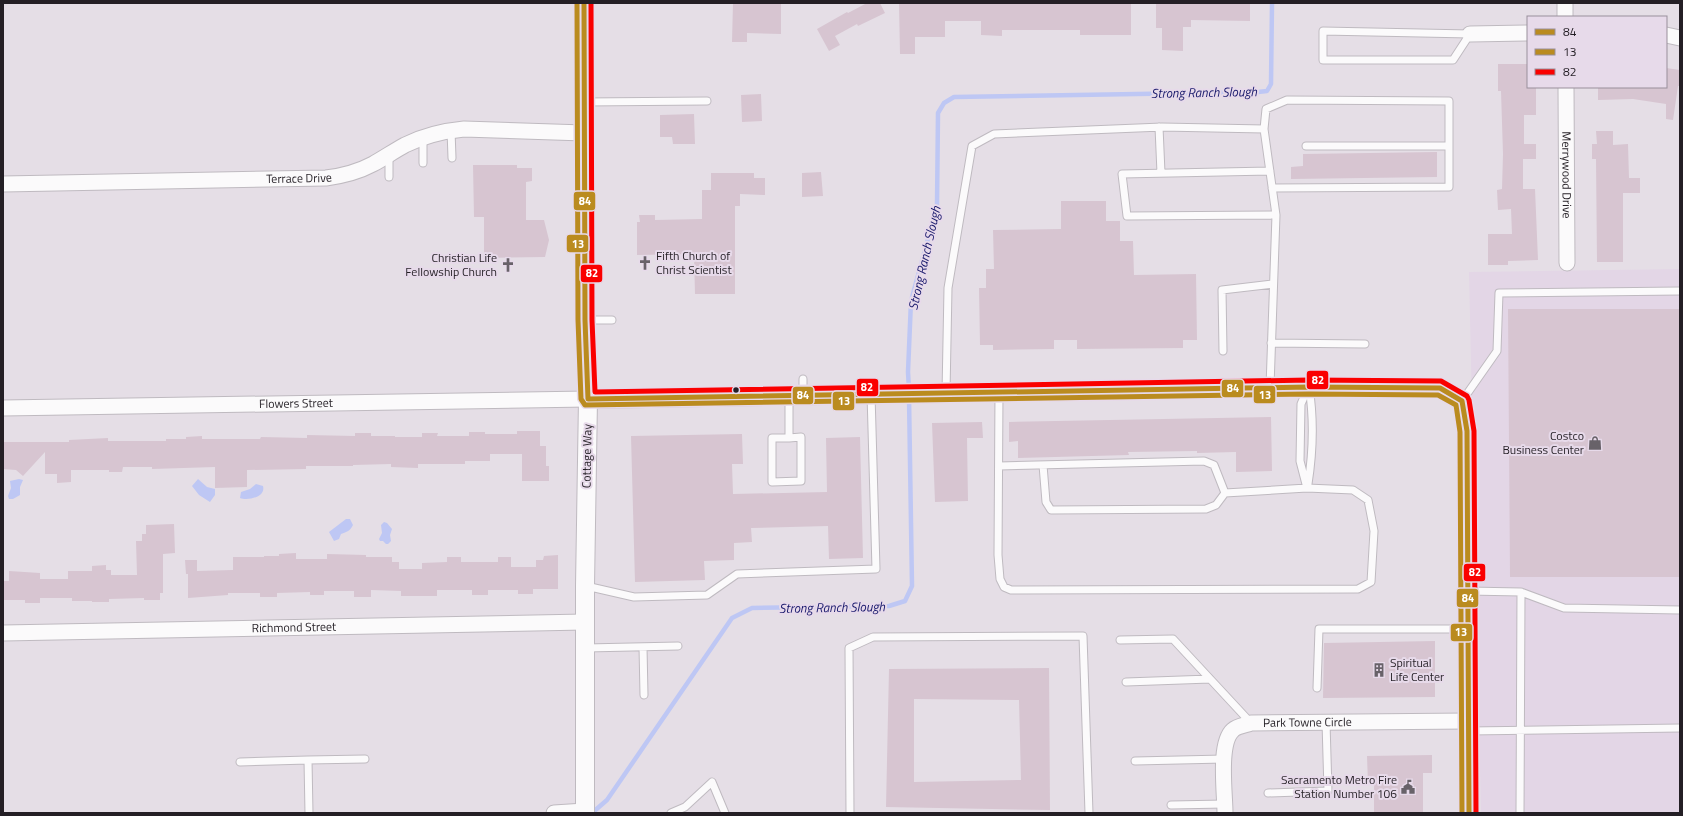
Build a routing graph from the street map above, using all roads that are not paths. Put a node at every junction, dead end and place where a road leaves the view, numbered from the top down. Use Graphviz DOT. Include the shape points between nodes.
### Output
graph roads {
  1 [pos="584,3"];
  2 [pos="1565,3"];
  3 [pos="1566,16"];
  4 [pos="1527,33"];
  5 [pos="1470,34"];
  6 [pos="1667,35"];
  7 [pos="1680,38"];
  8 [pos="1566,88"];
  9 [pos="707,101"];
  10 [pos="584,102"];
  11 [pos="1159,127"];
  12 [pos="1264,129"];
  13 [pos="451,130"];
  14 [pos="584,133"];
  15 [pos="423,138"];
  16 [pos="1306,146"];
  17 [pos="1449,146"];
  18 [pos="389,154"];
  19 [pos="452,158"];
  20 [pos="423,163"];
  21 [pos="1270,171"];
  22 [pos="1161,173"];
  23 [pos="390,177"];
  24 [pos="3,184"];
  25 [pos="1272,188"];
  26 [pos="1276,216"];
  27 [pos="1567,263"];
  28 [pos="1273,284"];
  29 [pos="1680,291"];
  30 [pos="585,320"];
  31 [pos="612,320"];
  32 [pos="1271,343"];
  33 [pos="1365,344"];
  34 [pos="1223,351"];
  35 [pos="1309,387"];
  36 [pos="1270,388"];
  37 [pos="798,390"];
  38 [pos="999,392"];
  39 [pos="946,393"];
  40 [pos="872,394"];
  41 [pos="588,399"];
  42 [pos="1462,401"];
  43 [pos="3,408"];
  44 [pos="789,438"];
  45 [pos="1300,449"];
  46 [pos="1311,449"];
  47 [pos="1043,465"];
  48 [pos="999,466"];
  49 [pos="1307,488"];
  50 [pos="1225,493"];
  51 [pos="585,586"];
  52 [pos="1467,591"];
  53 [pos="1521,592"];
  54 [pos="1680,610"];
  55 [pos="585,622"];
  56 [pos="1467,629"];
  57 [pos="3,632"];
  58 [pos="1120,640"];
  59 [pos="678,646"];
  60 [pos="643,647"];
  61 [pos="585,648"];
  62 [pos="1210,679"];
  63 [pos="1126,682"];
  64 [pos="1317,688"];
  65 [pos="644,695"];
  66 [pos="1326,722"];
  67 [pos="1251,723"];
  68 [pos="1468,726"];
  69 [pos="1680,728"];
  70 [pos="1521,731"];
  71 [pos="365,759"];
  72 [pos="1224,759"];
  73 [pos="308,760"];
  74 [pos="1135,761"];
  75 [pos="240,762"];
  76 [pos="1268,793"];
  77 [pos="1171,805"];
  78 [pos="1225,808"];
  79 [pos="585,812"];
  80 [pos="309,813"];
  81 [pos="554,813"];
  82 [pos="671,813"];
  83 [pos="725,813"];
  84 [pos="850,813"];
  85 [pos="1088,813"];
  86 [pos="1469,813"];
  87 [pos="1520,813"];
  1 -- 10 [label="street, Cottage Way"];
  2 -- 3 [label="street"];
  4 -- 5 [label="street"];
  5 -- 5 [label="lane" via="1323,31 1323,60 1453,60"];
  6 -- 7 [label="street"];
  8 -- 27 [label="street, Merrywood Drive"];
  9 -- 10 [label="lane"];
  10 -- 14 [label="street, Cottage Way"];
  11 -- 12 [label="lane"];
  11 -- 22 [label="lane"];
  11 -- 39 [label="lane" via="994,134 972,146 948,288"];
  12 -- 17 [label="lane" via="1266,109 1287,100 1449,101"];
  12 -- 21 [label="lane"];
  13 -- 14 [label="street, Terrace Drive"];
  13 -- 15 [label="street, Terrace Drive"];
  13 -- 19 [label="lane"];
  14 -- 30 [label="street, Cottage Way"];
  15 -- 18 [label="street, Terrace Drive"];
  15 -- 20 [label="lane"];
  16 -- 17 [label="lane"];
  17 -- 25 [label="lane" via="1449,186"];
  18 -- 23 [label="lane"];
  18 -- 24 [label="street, Terrace Drive" via="361,169 326,178"];
  21 -- 22 [label="lane"];
  21 -- 25 [label="lane"];
  22 -- 26 [label="lane" via="1122,174 1127,216"];
  25 -- 26 [label="lane"];
  26 -- 28 [label="lane"];
  28 -- 32 [label="lane"];
  28 -- 34 [label="lane" via="1222,290"];
  29 -- 42 [label="lane" via="1499,293 1497,351"];
  30 -- 31 [label="lane"];
  30 -- 41 [label="street, Cottage Way"];
  32 -- 33 [label="lane"];
  32 -- 36 [label="lane"];
  35 -- 36 [label="street"];
  35 -- 42 [label="street" via="1440,388"];
  35 -- 45 [label="lane" via="1302,404"];
  35 -- 46 [label="lane" via="1312,409"];
  36 -- 38 [label="street"];
  37 -- 40 [label="street"];
  37 -- 41 [label="street"];
  37 -- 44 [label="lane"];
  38 -- 39 [label="street"];
  38 -- 48 [label="lane"];
  39 -- 40 [label="street"];
  40 -- 51 [label="lane" via="876,569 737,574 707,595 634,597"];
  41 -- 43 [label="street, Flowers Street"];
  41 -- 51 [label="street, Cottage Way"];
  42 -- 52 [label="street" via="1467,431"];
  44 -- 44 [label="lane" via="801,437 802,481 772,482 772,438"];
  45 -- 46 [label="lane"];
  45 -- 49 [label="lane" via="1300,461"];
  46 -- 49 [label="lane"];
  47 -- 48 [label="lane"];
  47 -- 50 [label="lane" via="1204,461 1214,465"];
  47 -- 50 [label="lane" via="1046,502 1051,510 1206,509 1216,505"];
  48 -- 49 [label="lane" via="1000,579 1004,587 1010,590 1358,589 1371,582 1374,531 1368,500 1353,490"];
  49 -- 50 [label="lane"];
  51 -- 55 [label="street, Cottage Way"];
  52 -- 53 [label="lane"];
  52 -- 56 [label="street"];
  53 -- 54 [label="lane" via="1564,608"];
  53 -- 70 [label="lane"];
  55 -- 57 [label="street, Richmond Street"];
  55 -- 61 [label="street, Cottage Way"];
  56 -- 64 [label="lane" via="1319,629"];
  56 -- 68 [label="street"];
  58 -- 62 [label="lane" via="1173,639"];
  59 -- 60 [label="lane"];
  60 -- 61 [label="lane"];
  60 -- 65 [label="lane"];
  61 -- 79 [label="street, Cottage Way"];
  62 -- 63 [label="lane"];
  62 -- 67 [label="lane"];
  66 -- 67 [label="street, Park Towne Circle"];
  66 -- 68 [label="street, Park Towne Circle"];
  66 -- 76 [label="lane" via="1328,791"];
  67 -- 72 [label="street, Park Towne Circle" via="1234,729 1227,738"];
  68 -- 70 [label="lane"];
  68 -- 86 [label="street"];
  69 -- 70 [label="lane"];
  70 -- 87 [label="lane"];
  71 -- 73 [label="lane"];
  72 -- 74 [label="lane"];
  72 -- 78 [label="street, Park Towne Circle"];
  73 -- 75 [label="lane"];
  73 -- 80 [label="lane"];
  77 -- 78 [label="lane"];
  79 -- 81 [label="street"];
  82 -- 83 [label="lane" via="685,807 712,782"];
  84 -- 85 [label="lane" via="849,648 874,637 1076,636 1083,636"];
}
